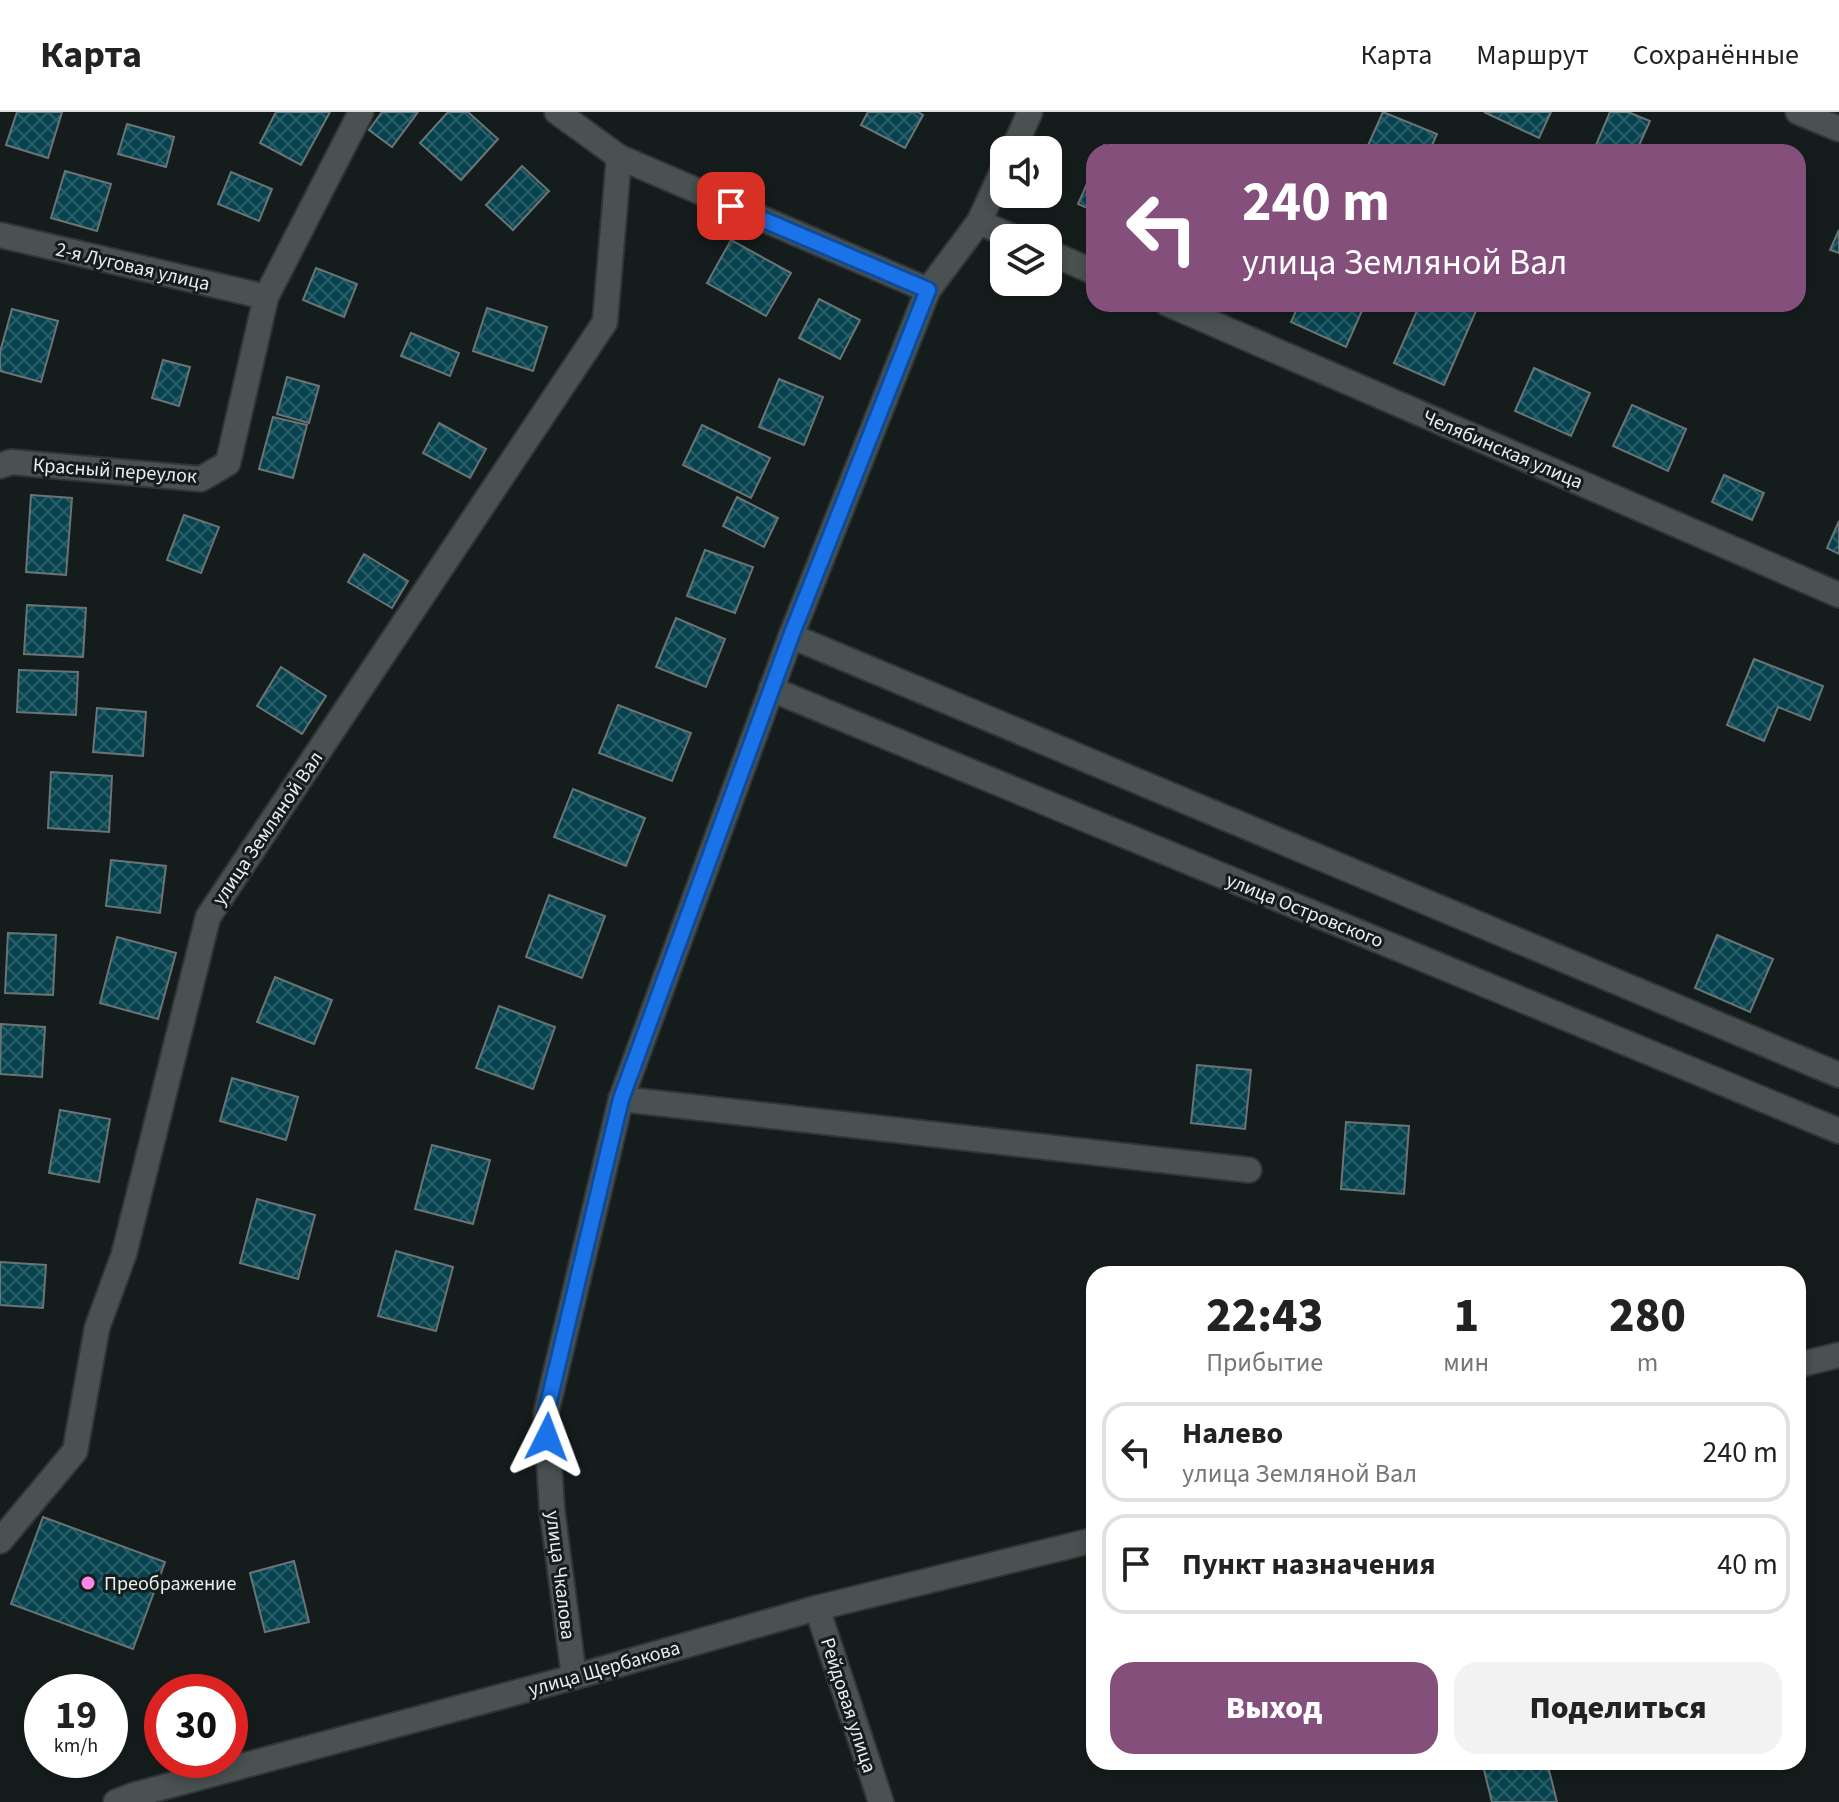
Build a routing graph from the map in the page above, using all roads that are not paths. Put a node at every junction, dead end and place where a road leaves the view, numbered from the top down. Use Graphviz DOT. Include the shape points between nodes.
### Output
graph roads {
  1 [pos="361,112"];
  2 [pos="557,112"];
  3 [pos="1030,112"];
  4 [pos="1798,112"];
  5 [pos="1839,129"];
  6 [pos="1019,136"];
  7 [pos="619,157"];
  8 [pos="990,198"];
  9 [pos="979,222"];
  10 [pos="990,227"];
  11 [pos="0,235"];
  12 [pos="1062,258"];
  13 [pos="1086,269"];
  14 [pos="928,290"];
  15 [pos="266,297"];
  16 [pos="1186,312"];
  17 [pos="0,466"];
  18 [pos="1839,595"];
  19 [pos="791,636"];
  20 [pos="771,689"];
  21 [pos="1839,1075"];
  22 [pos="621,1099"];
  23 [pos="1839,1131"];
  24 [pos="1249,1170"];
  25 [pos="1839,1355"];
  26 [pos="1806,1363"];
  27 [pos="0,1541"];
  28 [pos="1086,1542"];
  29 [pos="817,1608"];
  30 [pos="574,1677"];
  31 [pos="116,1802"];
  32 [pos="881,1802"];
  1 -- 15 [label="street"];
  2 -- 7 [label="street"];
  3 -- 6 [label="street"];
  4 -- 5 [label="street"];
  7 -- 14 [label="street"];
  7 -- 27 [label="street, улица Земляной Вал" via="605,322 208,917 124,1254 97,1328 75,1451"];
  8 -- 9 [label="street, улица Чкалова"];
  9 -- 10 [label="street"];
  9 -- 14 [label="street, улица Чкалова"];
  11 -- 15 [label="street, 2-я Луговая улица"];
  12 -- 13 [label="street"];
  14 -- 19 [label="street, улица Чкалова"];
  15 -- 17 [label="street, Красный переулок" via="228,463 201,479 11,462"];
  16 -- 18 [label="street, Челябинская улица"];
  19 -- 20 [label="street, улица Чкалова"];
  19 -- 21 [label="street"];
  20 -- 22 [label="street, улица Чкалова"];
  20 -- 23 [label="street, улица Островского"];
  22 -- 24 [label="street"];
  22 -- 30 [label="street, улица Чкалова" via="546,1413 552,1509"];
  25 -- 26 [label="street"];
  28 -- 29 [label="street, улица Щербакова"];
  29 -- 30 [label="street, улица Щербакова"];
  29 -- 32 [label="street, Рейдовая улица"];
  30 -- 31 [label="street, улица Щербакова"];
}
